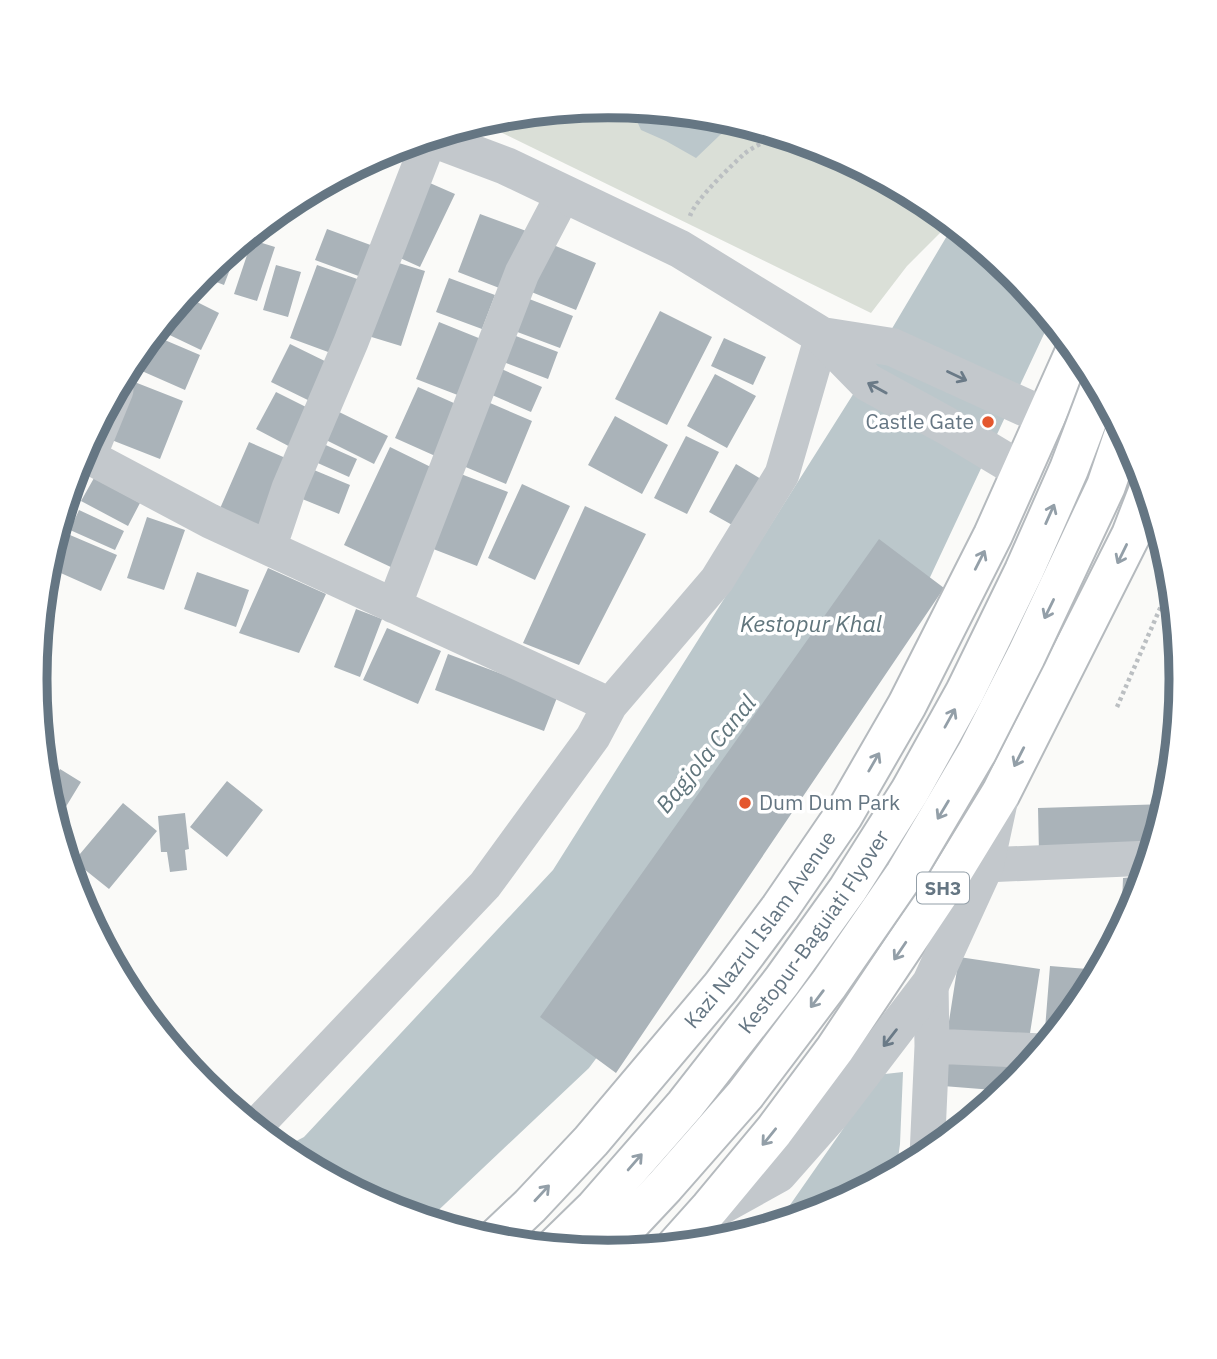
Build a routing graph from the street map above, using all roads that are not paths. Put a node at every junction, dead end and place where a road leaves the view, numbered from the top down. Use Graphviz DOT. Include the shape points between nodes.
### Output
graph roads {
  1 [pos="445,143"];
  2 [pos="425,149"];
  3 [pos="564,193"];
  4 [pos="822,337"];
  5 [pos="1070,362"];
  6 [pos="1095,399"];
  7 [pos="1046,417"];
  8 [pos="1119,447"];
  9 [pos="93,458"];
  10 [pos="1021,471"];
  11 [pos="1142,506"];
  12 [pos="269,548"];
  13 [pos="394,606"];
  14 [pos="610,705"];
  15 [pos="1001,793"];
  16 [pos="1141,858"];
  17 [pos="985,864"];
  18 [pos="931,984"];
  19 [pos="932,1046"];
  20 [pos="1030,1050"];
  21 [pos="261,1120"];
  22 [pos="928,1141"];
  23 [pos="704,1215"];
  24 [pos="504,1231"];
  25 [pos="686,1235"];
  26 [pos="564,1239"];
  27 [pos="614,1241"];
  1 -- 3 [label="street"];
  2 -- 12 [label="street"];
  3 -- 4 [label="street" via="680,249"];
  3 -- 13 [label="street" via="522,274"];
  4 -- 7 [label="street, one-way" via="892,347"];
  10 -- 4 [label="street, one-way" via="867,382"];
  4 -- 14 [label="street" via="782,474 717,580"];
  5 -- 7 [label="main road, Kazi Nazrul Islam Avenue"];
  26 -- 6 [label="main road, Kestopur-Baguiati Flyover, one-way, bridge" via="685,1105 855,878 965,692 1024,572"];
  7 -- 10 [label="main road, Kazi Nazrul Islam Avenue"];
  8 -- 27 [label="main road, Kestopur-Baguiati Flyover, one-way, bridge" via="1026,656 977,752 905,874 745,1095"];
  9 -- 12 [label="street" via="210,522"];
  24 -- 10 [label="main road, Kazi Nazrul Islam Avenue, one-way" via="591,1141 721,987 835,828 907,705"];
  11 -- 15 [label="main road, SH3, one-way"];
  12 -- 13 [label="street"];
  13 -- 14 [label="street"];
  14 -- 21 [label="street" via="593,737 485,885"];
  15 -- 17 [label="street"];
  15 -- 23 [label="main road, SH3, one-way" via="835,1049"];
  16 -- 17 [label="street"];
  17 -- 18 [label="street"];
  18 -- 19 [label="street"];
  18 -- 23 [label="street, one-way" via="831,1114 778,1174"];
  19 -- 20 [label="street"];
  19 -- 22 [label="street"];
  23 -- 25 [label="main road, SH3"];
}
